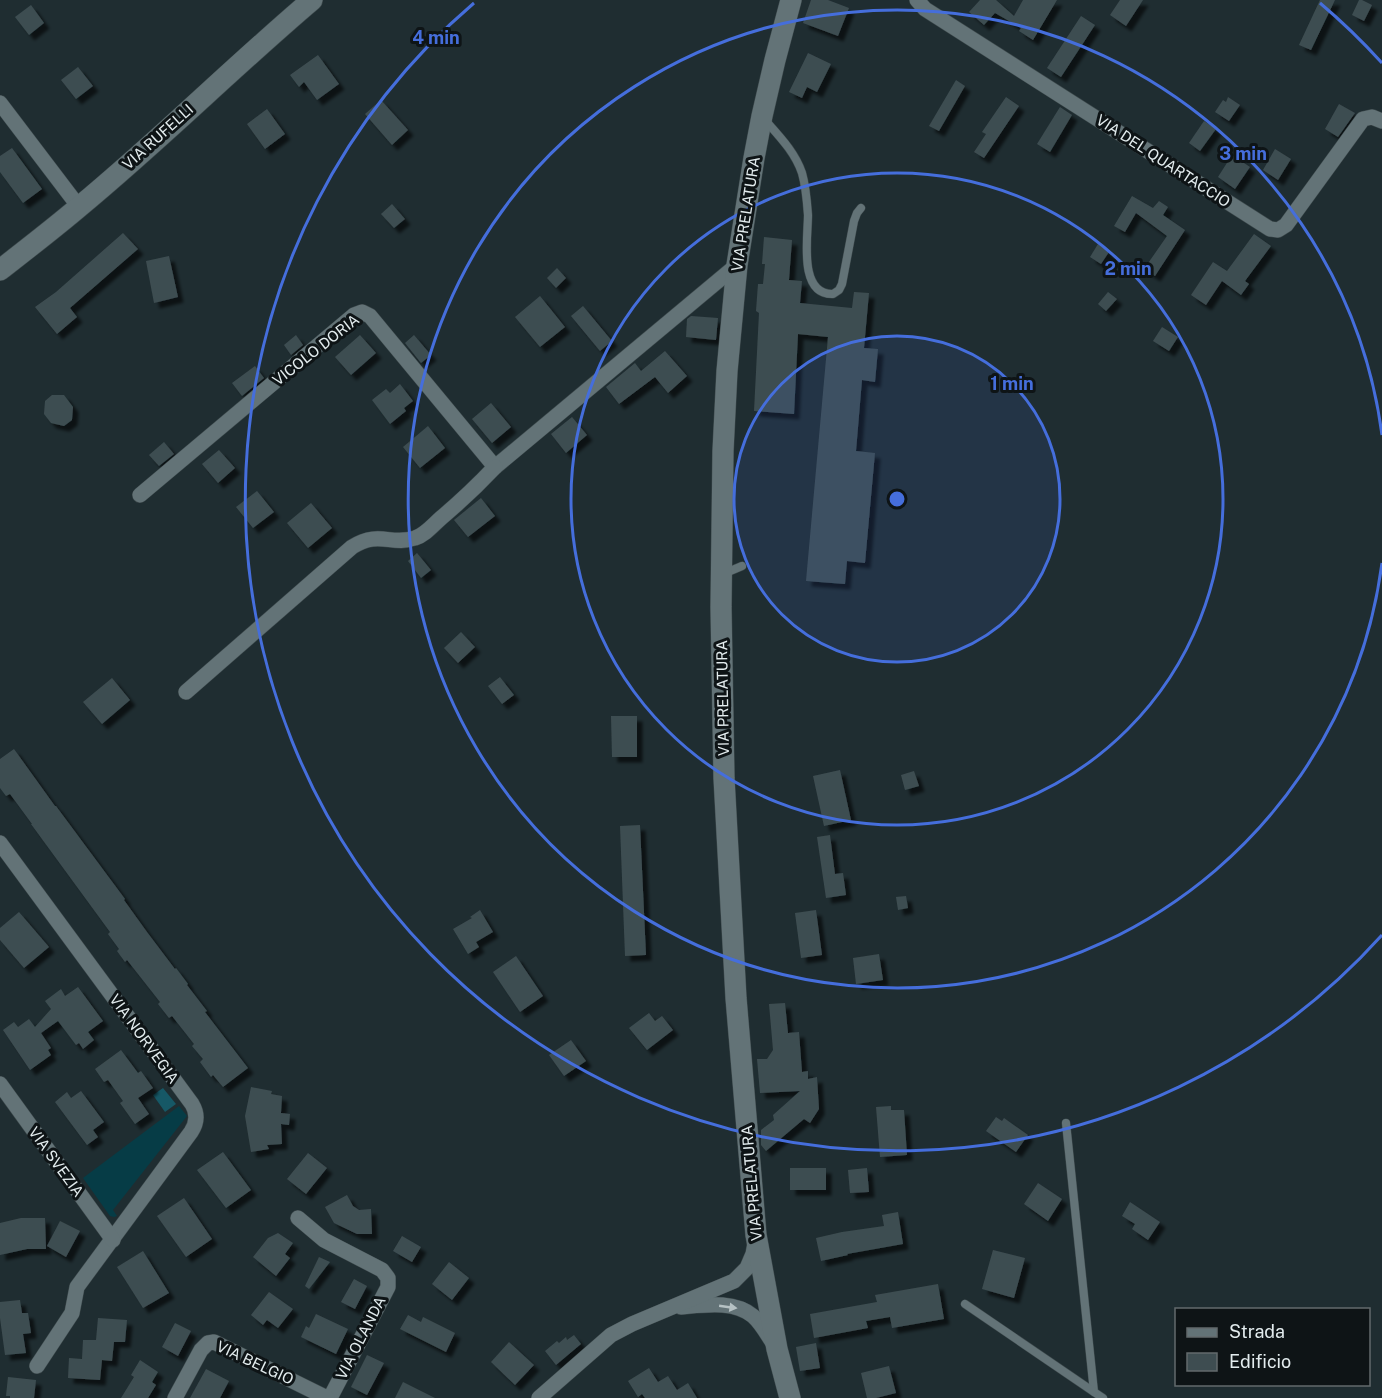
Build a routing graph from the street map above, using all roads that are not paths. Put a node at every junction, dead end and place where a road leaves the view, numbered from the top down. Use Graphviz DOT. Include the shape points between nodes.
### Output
graph roads {
  1 [pos="312,0"];
  2 [pos="791,0"];
  3 [pos="917,0"];
  4 [pos="0,103"];
  5 [pos="762,116"];
  6 [pos="1382,121"];
  7 [pos="79,207"];
  8 [pos="861,208"];
  9 [pos="737,265"];
  10 [pos="0,270"];
  11 [pos="495,467"];
  12 [pos="140,495"];
  13 [pos="742,566"];
  14 [pos="722,574"];
  15 [pos="186,692"];
  16 [pos="0,843"];
  17 [pos="0,1084"];
  18 [pos="1066,1123"];
  19 [pos="298,1218"];
  20 [pos="756,1234"];
  21 [pos="113,1240"];
  22 [pos="965,1304"];
  23 [pos="669,1308"];
  24 [pos="777,1349"];
  25 [pos="37,1366"];
  26 [pos="1094,1392"];
  27 [pos="175,1398"];
  28 [pos="329,1398"];
  29 [pos="539,1398"];
  30 [pos="790,1398"];
  31 [pos="1103,1398"];
  1 -- 7 [label="street, VIA RUFELLI"];
  2 -- 5 [label="street, VIA PRELATURA"];
  3 -- 6 [label="street, VIA DEL QUARTACCIO" via="925,9 1270,229 1278,230 1288,223 1363,119"];
  4 -- 7 [label="street"];
  5 -- 8 [label="lane" via="793,153 802,174 807,201 808,274 824,294 837,292 842,284 854,221"];
  5 -- 9 [label="street, VIA PRELATURA"];
  7 -- 10 [label="street, VIA RUFELLI"];
  9 -- 11 [label="street"];
  9 -- 14 [label="street, VIA PRELATURA" via="723,451"];
  11 -- 12 [label="street, VICOLO DORIA" via="370,316 362,312"];
  11 -- 15 [label="street" via="419,536 406,540 373,538 352,547"];
  13 -- 14 [label="lane"];
  14 -- 20 [label="street, VIA PRELATURA" via="726,813 736,998"];
  16 -- 21 [label="street, VIA NORVEGIA" via="195,1110 192,1132"];
  17 -- 21 [label="street, VIA SVEZIA"];
  18 -- 26 [label="lane"];
  19 -- 28 [label="street, VIA OLANDA" via="324,1240 382,1270 388,1278 388,1287"];
  20 -- 23 [label="street" via="751,1261 739,1276"];
  20 -- 24 [label="street, VIA PRELATURA"];
  21 -- 25 [label="street, VIA NORVEGIA" via="77,1287 72,1313"];
  22 -- 26 [label="lane"];
  23 -- 24 [label="street, one-way" via="721,1305 743,1310 757,1320"];
  23 -- 29 [label="street" via="610,1335"];
  24 -- 30 [label="street, VIA PRELATURA"];
  26 -- 31 [label="lane"];
  27 -- 28 [label="street, VIA BELGIO" via="201,1350 214,1342"];
}
